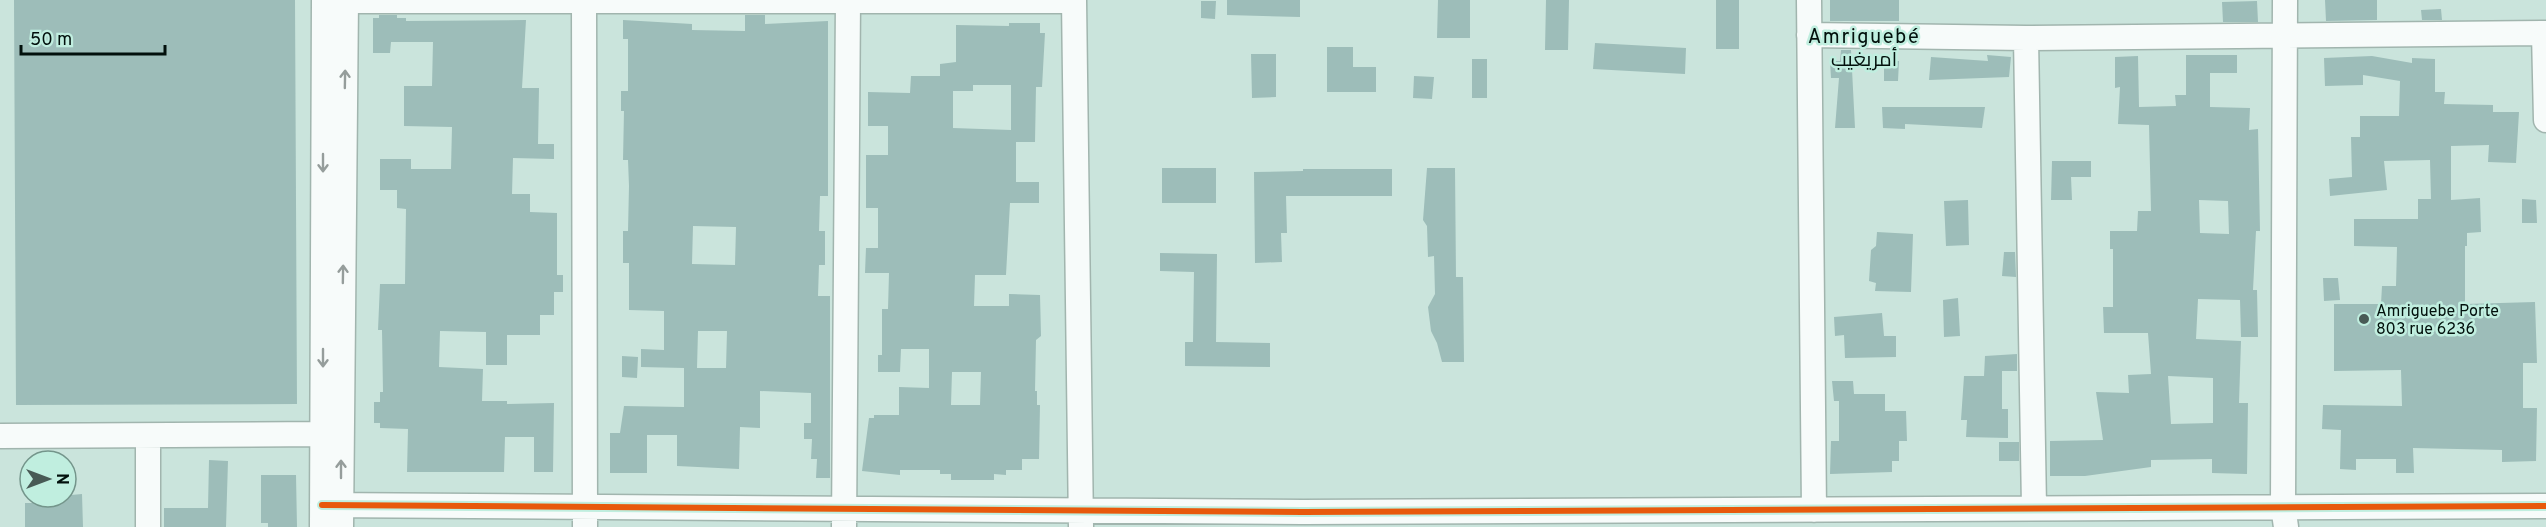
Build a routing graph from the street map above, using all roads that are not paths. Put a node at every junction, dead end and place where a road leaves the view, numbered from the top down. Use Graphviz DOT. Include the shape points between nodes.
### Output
graph roads {
  1 [pos="338,0"];
  2 [pos="584,0"];
  3 [pos="1809,0"];
  4 [pos="2285,0"];
  5 [pos="848,1"];
  6 [pos="1074,1"];
  7 [pos="2545,33"];
  8 [pos="1809,35"];
  9 [pos="2284,37"];
  10 [pos="2026,38"];
  11 [pos="2546,120"];
  12 [pos="322,434"];
  13 [pos="0,436"];
  14 [pos="148,437"];
  15 [pos="2546,506"];
  16 [pos="2034,507"];
  17 [pos="332,516"];
  18 [pos="585,516"];
  19 [pos="1800,516"];
  20 [pos="2285,516"];
  21 [pos="844,518"];
  22 [pos="1081,518"];
  23 [pos="2099,518"];
  24 [pos="1562,519"];
  25 [pos="1302,520"];
  26 [pos="148,527"];
  1 -- 2 [label="street"];
  1 -- 12 [label="street, one-way"];
  17 -- 1 [label="street, one-way"];
  2 -- 5 [label="street"];
  2 -- 18 [label="street"];
  3 -- 8 [label="street"];
  4 -- 9 [label="street"];
  5 -- 6 [label="street"];
  5 -- 21 [label="street"];
  6 -- 22 [label="street"];
  7 -- 9 [label="street"];
  7 -- 11 [label="street"];
  8 -- 10 [label="street"];
  8 -- 19 [label="street"];
  9 -- 10 [label="street"];
  9 -- 20 [label="street"];
  10 -- 16 [label="street"];
  12 -- 14 [label="street"];
  12 -- 17 [label="street"];
  13 -- 14 [label="street"];
  14 -- 26 [label="street"];
  15 -- 20 [label="street"];
  16 -- 19 [label="street"];
  16 -- 23 [label="street"];
  17 -- 18 [label="street"];
  18 -- 21 [label="street"];
  19 -- 24 [label="street"];
  20 -- 23 [label="street"];
  21 -- 22 [label="street"];
  22 -- 25 [label="street"];
  24 -- 25 [label="street"];
}
